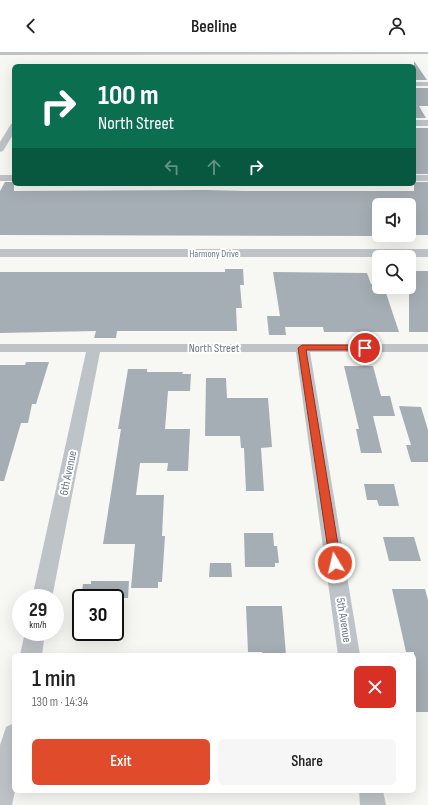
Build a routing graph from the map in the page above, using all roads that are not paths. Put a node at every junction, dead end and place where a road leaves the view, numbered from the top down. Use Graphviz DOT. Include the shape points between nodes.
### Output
graph roads {
  1 [pos="60,52"];
  2 [pos="295,52"];
  3 [pos="408,52"];
  4 [pos="428,52"];
  5 [pos="0,53"];
  6 [pos="168,55"];
  7 [pos="56,59"];
  8 [pos="416,84"];
  9 [pos="428,84"];
  10 [pos="416,123"];
  11 [pos="428,123"];
  12 [pos="12,129"];
  13 [pos="0,148"];
  14 [pos="0,178"];
  15 [pos="12,178"];
  16 [pos="416,178"];
  17 [pos="428,178"];
  18 [pos="0,253"];
  19 [pos="428,253"];
  20 [pos="0,348"];
  21 [pos="94,348"];
  22 [pos="302,348"];
  23 [pos="428,348"];
  24 [pos="44,589"];
  25 [pos="33,641"];
  26 [pos="31,653"];
  27 [pos="350,653"];
  28 [pos="12,745"];
  29 [pos="371,793"];
  30 [pos="0,803"];
  31 [pos="373,805"];
  1 -- 5 [label="street"];
  1 -- 6 [label="street"];
  1 -- 7 [label="street"];
  2 -- 3 [label="street"];
  2 -- 6 [label="street"];
  3 -- 4 [label="street"];
  8 -- 9 [label="street"];
  10 -- 11 [label="street"];
  12 -- 13 [label="street"];
  14 -- 15 [label="street"];
  16 -- 17 [label="street"];
  18 -- 19 [label="street, Harmony Drive"];
  20 -- 21 [label="street, North Street"];
  21 -- 22 [label="street, North Street"];
  21 -- 24 [label="street, 6th Avenue"];
  22 -- 23 [label="street, North Street"];
  22 -- 27 [label="street, 5th Avenue"];
  25 -- 26 [label="street"];
  28 -- 30 [label="street"];
  29 -- 31 [label="street"];
}
